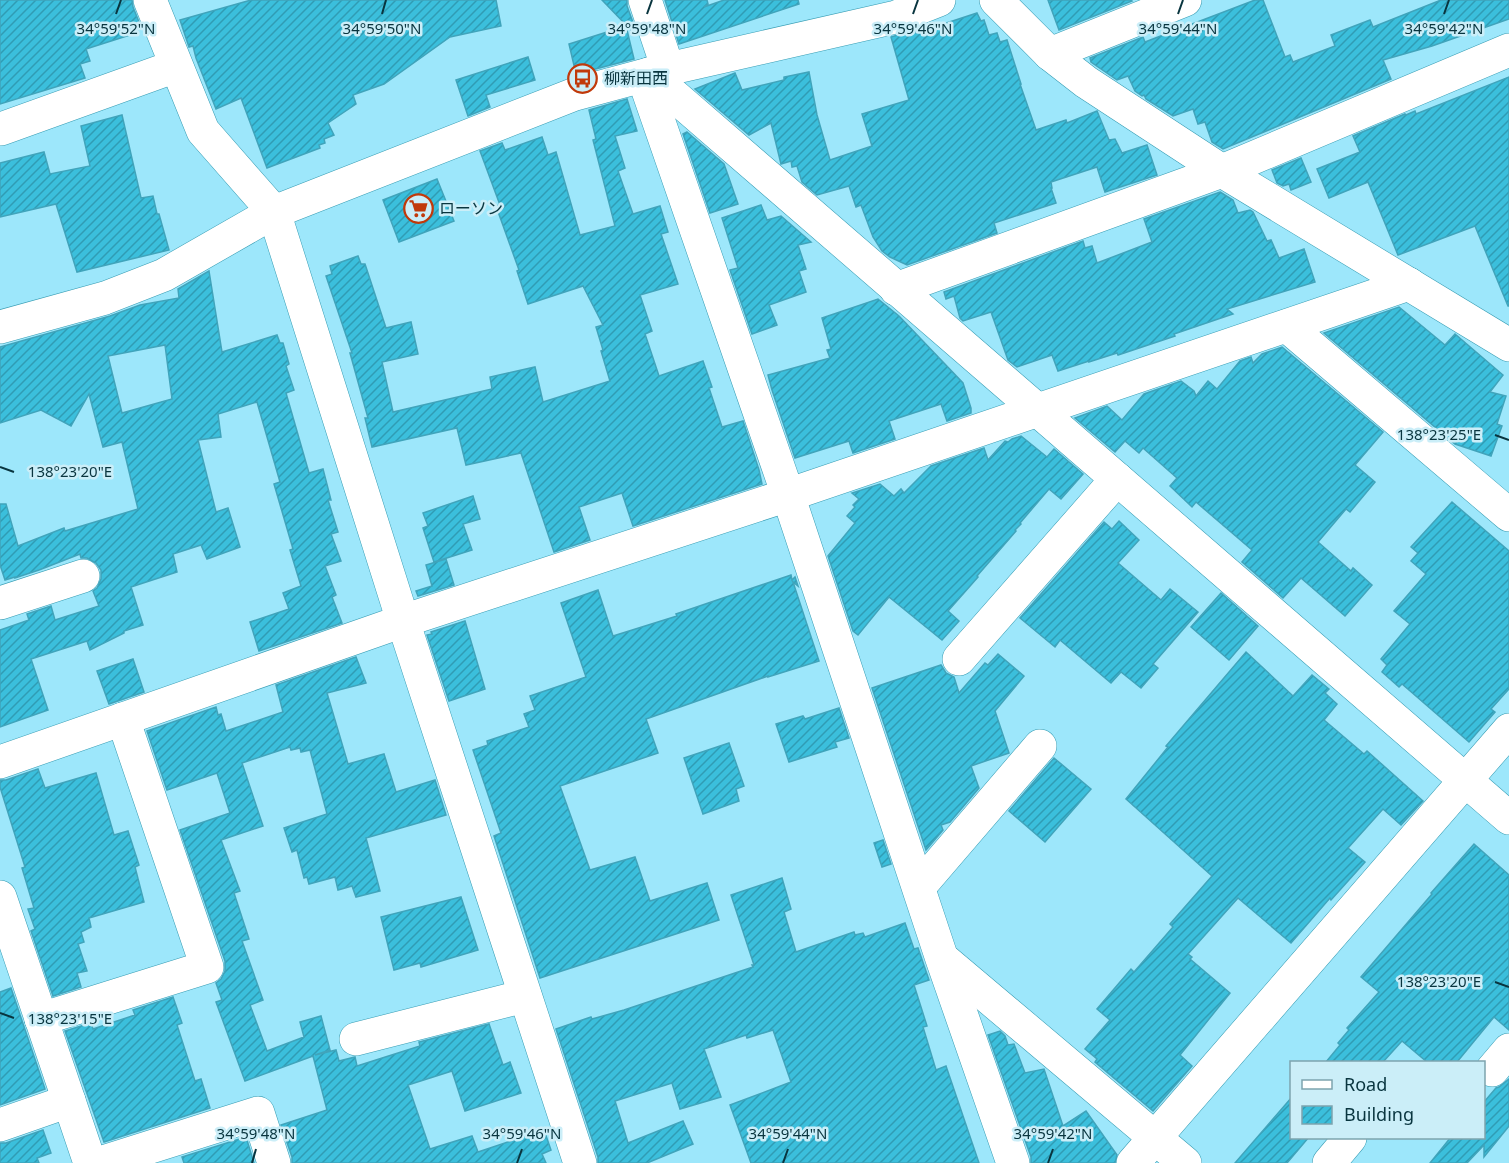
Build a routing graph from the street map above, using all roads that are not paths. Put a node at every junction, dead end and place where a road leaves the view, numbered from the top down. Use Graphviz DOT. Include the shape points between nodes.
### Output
graph roads {
  1 [pos="150,0"];
  2 [pos="645,0"];
  3 [pos="939,0"];
  4 [pos="996,0"];
  5 [pos="1185,0"];
  6 [pos="1509,50"];
  7 [pos="1050,54"];
  8 [pos="176,66"];
  9 [pos="653,73"];
  10 [pos="1,129"];
  11 [pos="1222,171"];
  12 [pos="274,212"];
  13 [pos="1409,284"];
  14 [pos="896,289"];
  15 [pos="1287,326"];
  16 [pos="0,327"];
  17 [pos="1509,345"];
  18 [pos="1037,411"];
  19 [pos="1117,479"];
  20 [pos="788,495"];
  21 [pos="1509,514"];
  22 [pos="82,576"];
  23 [pos="0,603"];
  24 [pos="403,621"];
  25 [pos="959,659"];
  26 [pos="123,719"];
  27 [pos="1509,730"];
  28 [pos="1040,746"];
  29 [pos="0,762"];
  30 [pos="1466,780"];
  31 [pos="1509,818"];
  32 [pos="919,887"];
  33 [pos="0,897"];
  34 [pos="942,959"];
  35 [pos="525,996"];
  36 [pos="41,1019"];
  37 [pos="356,1039"];
  38 [pos="69,1101"];
  39 [pos="0,1125"];
  40 [pos="1155,1137"];
  41 [pos="1348,1139"];
  42 [pos="90,1163"];
  43 [pos="100,1163"];
  44 [pos="274,1163"];
  45 [pos="580,1163"];
  46 [pos="1013,1163"];
  47 [pos="1133,1163"];
  48 [pos="1185,1163"];
  49 [pos="1329,1163"];
  1 -- 8 [label="street"];
  2 -- 9 [label="street"];
  3 -- 9 [label="street" via="896,17"];
  4 -- 7 [label="street"];
  5 -- 7 [label="street"];
  6 -- 11 [label="street"];
  7 -- 11 [label="street"];
  8 -- 10 [label="street"];
  8 -- 12 [label="street" via="203,131"];
  9 -- 12 [label="street" via="575,94"];
  9 -- 14 [label="street"];
  9 -- 20 [label="street"];
  11 -- 13 [label="street"];
  11 -- 14 [label="street"];
  12 -- 16 [label="street" via="164,275 105,298"];
  12 -- 24 [label="street"];
  13 -- 15 [label="street"];
  13 -- 17 [label="street"];
  14 -- 18 [label="street"];
  15 -- 18 [label="street"];
  15 -- 21 [label="street"];
  18 -- 19 [label="street"];
  18 -- 20 [label="street"];
  19 -- 25 [label="street"];
  19 -- 30 [label="street"];
  20 -- 24 [label="street"];
  20 -- 32 [label="street"];
  22 -- 23 [label="street"];
  24 -- 26 [label="street"];
  24 -- 35 [label="street"];
  26 -- 29 [label="street"];
  26 -- 36 [label="street" via="207,967"];
  27 -- 30 [label="street"];
  28 -- 32 [label="street"];
  30 -- 31 [label="street"];
  30 -- 40 [label="street"];
  32 -- 34 [label="street"];
  33 -- 36 [label="street"];
  34 -- 40 [label="street"];
  34 -- 46 [label="street"];
  35 -- 37 [label="street"];
  35 -- 45 [label="street"];
  36 -- 38 [label="street"];
  38 -- 39 [label="street"];
  38 -- 42 [label="street"];
  40 -- 47 [label="street"];
  40 -- 48 [label="street"];
  41 -- 49 [label="street"];
  43 -- 44 [label="street" via="258,1113"];
}
